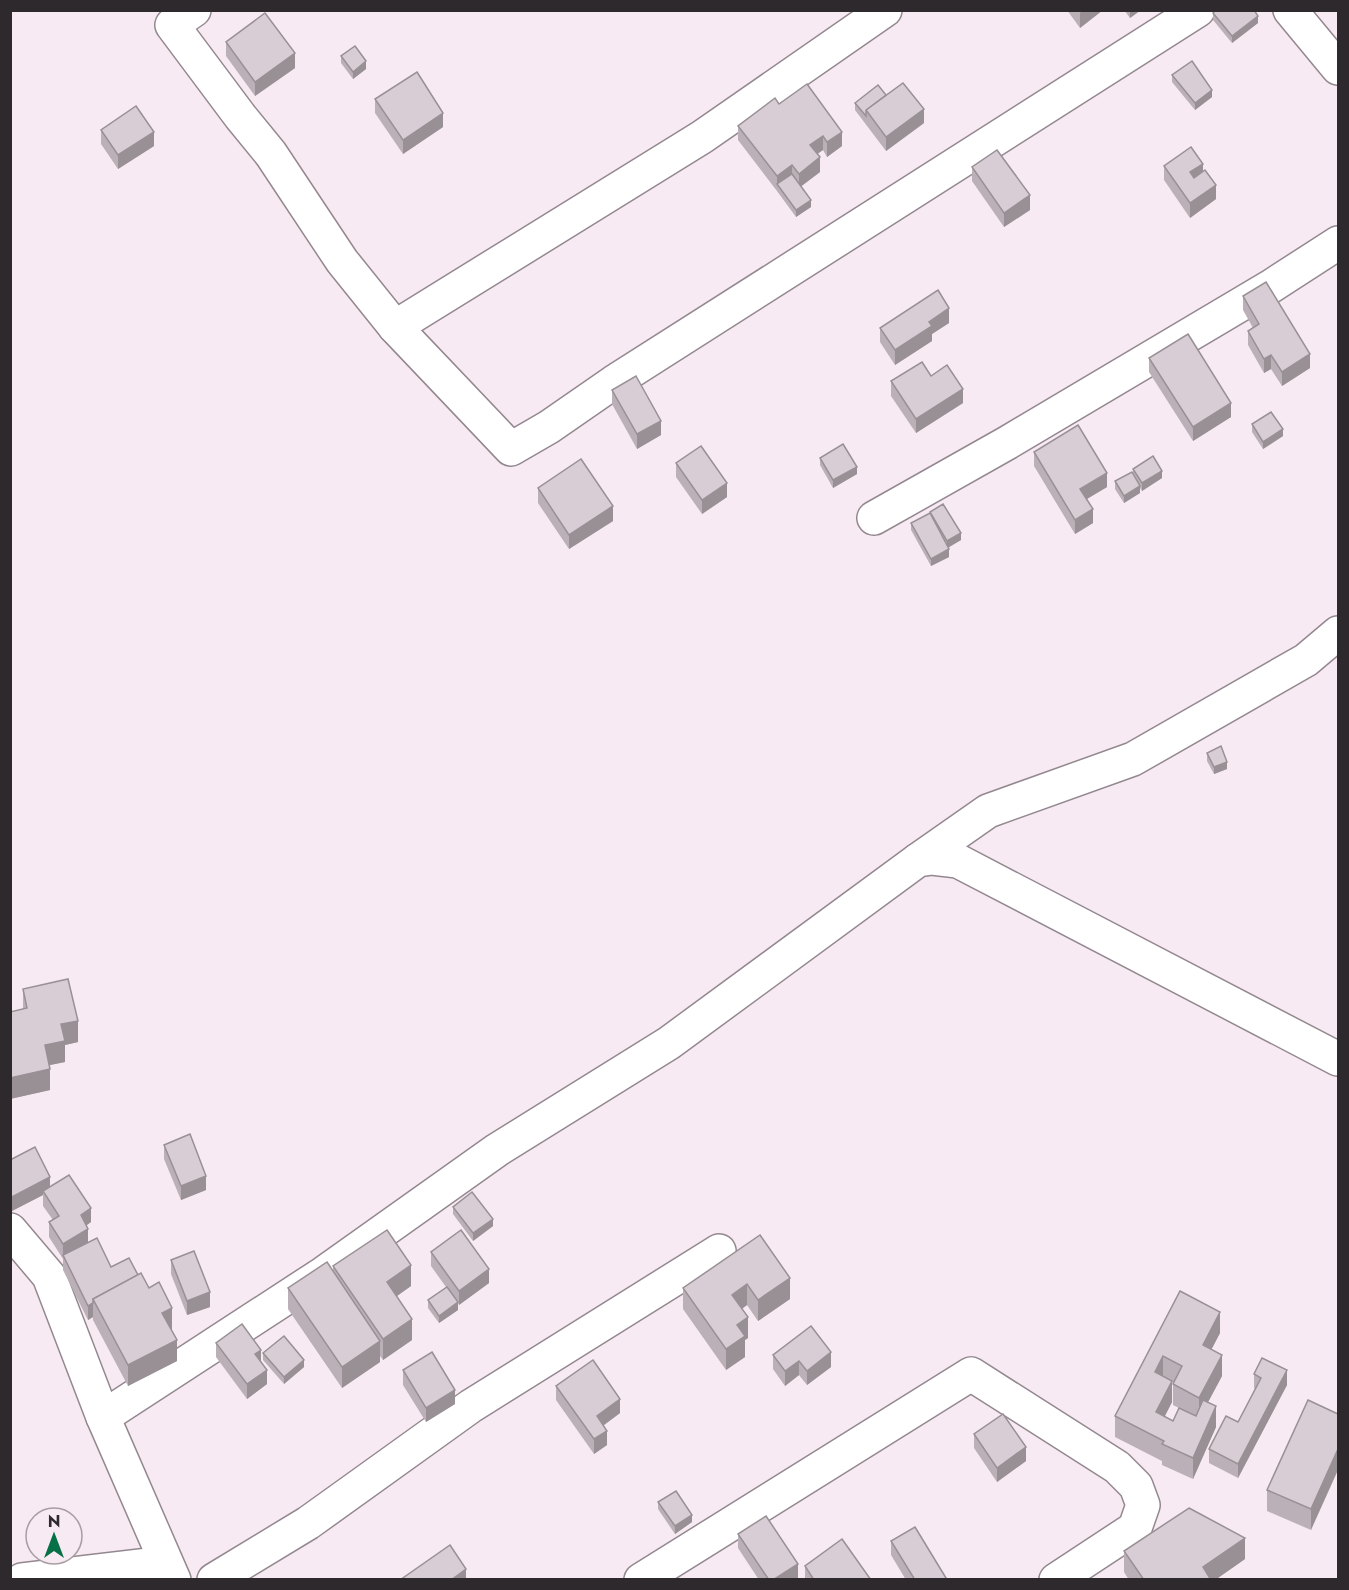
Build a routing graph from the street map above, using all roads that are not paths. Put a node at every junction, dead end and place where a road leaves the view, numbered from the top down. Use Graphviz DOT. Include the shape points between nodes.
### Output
graph roads {
  1 [pos="194,10"];
  2 [pos="885,10"];
  3 [pos="1198,10"];
  4 [pos="1290,10"];
  5 [pos="1338,68"];
  6 [pos="1338,243"];
  7 [pos="395,327"];
  8 [pos="874,518"];
  9 [pos="1338,633"];
  10 [pos="918,860"];
  11 [pos="1338,1059"];
  12 [pos="10,1230"];
  13 [pos="718,1251"];
  14 [pos="103,1417"];
  15 [pos="178,1575"];
  16 [pos="22,1580"];
  17 [pos="214,1580"];
  18 [pos="641,1580"];
  19 [pos="1056,1580"];
  1 -- 7 [label="street" via="172,26 271,154 342,261"];
  2 -- 7 [label="street" via="702,136"];
  3 -- 7 [label="street" via="549,427 510,448"];
  4 -- 5 [label="street"];
  6 -- 8 [label="street" via="1007,443"];
  9 -- 10 [label="street" via="1306,660 1133,759 988,812"];
  10 -- 11 [label="street" via="958,861"];
  10 -- 14 [label="street" via="669,1043 497,1150 324,1273"];
  12 -- 14 [label="street" via="49,1276"];
  13 -- 17 [label="street" via="471,1406 308,1523"];
  14 -- 15 [label="street"];
  15 -- 16 [label="street"];
  18 -- 19 [label="street" via="971,1374 1117,1467 1136,1486 1143,1505 1135,1528"];
}
